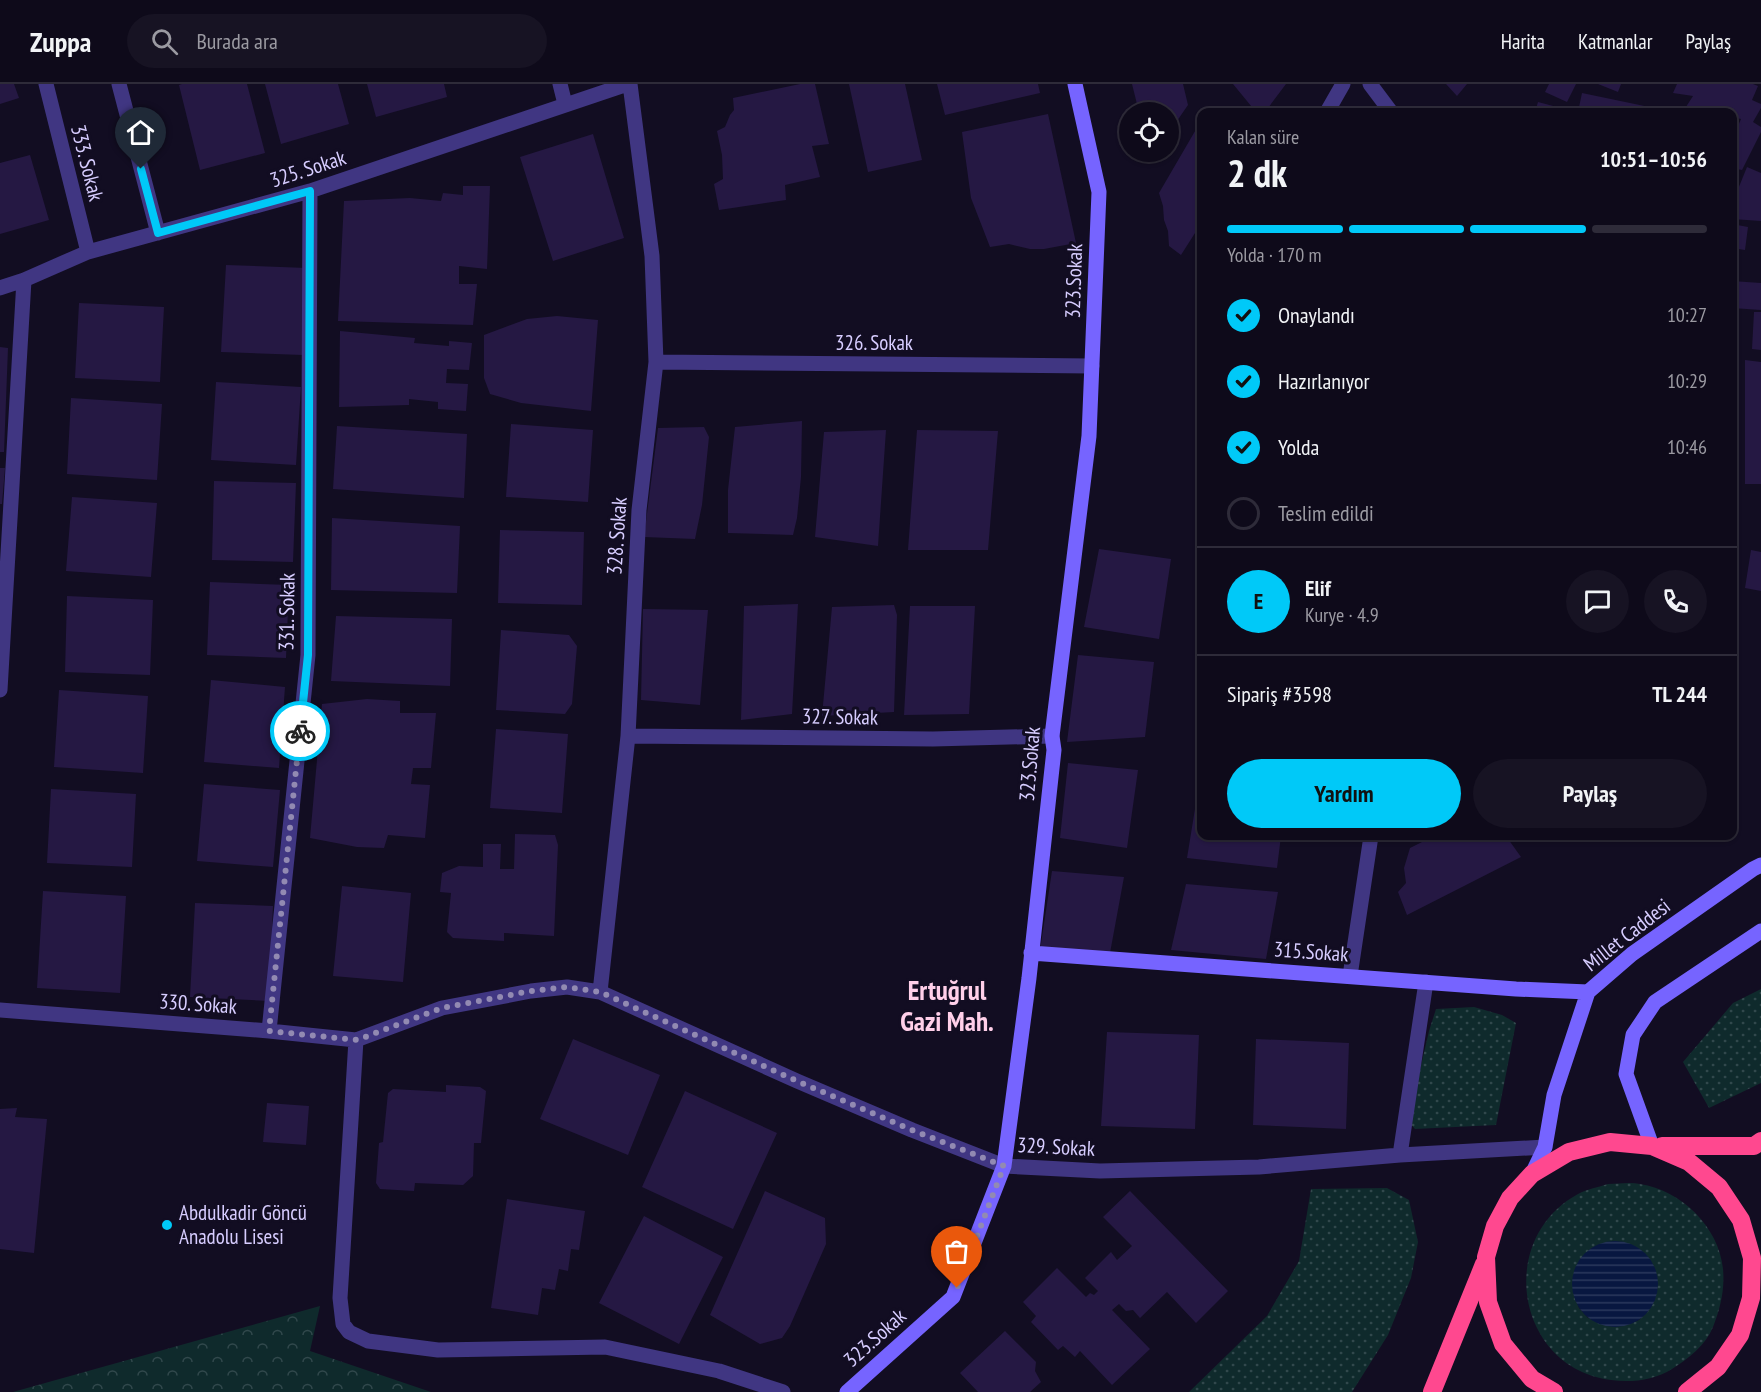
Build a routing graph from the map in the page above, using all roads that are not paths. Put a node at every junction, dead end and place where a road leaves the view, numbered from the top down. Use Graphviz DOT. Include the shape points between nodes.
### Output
graph roads {
  1 [pos="46,84"];
  2 [pos="119,84"];
  3 [pos="560,84"];
  4 [pos="629,84"];
  5 [pos="1075,84"];
  6 [pos="1343,84"];
  7 [pos="1370,84"];
  8 [pos="565,104"];
  9 [pos="1329,108"];
  10 [pos="1388,108"];
  11 [pos="310,191"];
  12 [pos="158,233"];
  13 [pos="88,252"];
  14 [pos="24,280"];
  15 [pos="0,288"];
  16 [pos="656,362"];
  17 [pos="1092,366"];
  18 [pos="0,690"];
  19 [pos="628,736"];
  20 [pos="1052,736"];
  21 [pos="1370,840"];
  22 [pos="1761,865"];
  23 [pos="1761,931"];
  24 [pos="1032,953"];
  25 [pos="1350,976"];
  26 [pos="1426,982"];
  27 [pos="600,992"];
  28 [pos="1588,992"];
  29 [pos="0,1010"];
  30 [pos="269,1031"];
  31 [pos="357,1040"];
  32 [pos="1761,1141"];
  33 [pos="1653,1146"];
  34 [pos="1545,1147"];
  35 [pos="1400,1155"];
  36 [pos="1004,1166"];
  37 [pos="1532,1174"];
  38 [pos="1486,1257"];
  39 [pos="1758,1259"];
  40 [pos="783,1392"];
  41 [pos="847,1392"];
  42 [pos="1432,1392"];
  43 [pos="1554,1392"];
  44 [pos="1687,1392"];
  1 -- 13 [label="street, 333. Sokak"];
  2 -- 12 [label="street"];
  3 -- 8 [label="street"];
  4 -- 8 [label="street, 325. Sokak"];
  4 -- 16 [label="street, 328. Sokak" via="652,256"];
  5 -- 17 [label="street, 323.Sokak" via="1099,192"];
  6 -- 9 [label="street"];
  7 -- 10 [label="street"];
  8 -- 11 [label="street, 325. Sokak"];
  11 -- 12 [label="street, 325. Sokak"];
  11 -- 30 [label="street, 331. Sokak" via="308,655"];
  12 -- 13 [label="street, 325. Sokak"];
  13 -- 14 [label="street, 325. Sokak"];
  14 -- 15 [label="street, 325. Sokak"];
  14 -- 18 [label="street"];
  16 -- 17 [label="street, 326. Sokak"];
  16 -- 19 [label="street, 328. Sokak" via="639,510"];
  17 -- 20 [label="street, 323.Sokak" via="1089,436"];
  19 -- 20 [label="street, 327. Sokak"];
  19 -- 27 [label="street, 328. Sokak"];
  20 -- 24 [label="street, 323.Sokak" via="1054,750"];
  21 -- 25 [label="street"];
  22 -- 28 [label="street, Millet Caddesi" via="1632,954"];
  23 -- 33 [label="street" via="1655,1002 1633,1035 1626,1074"];
  24 -- 25 [label="street, 315.Sokak"];
  24 -- 36 [label="street, 323.Sokak"];
  25 -- 26 [label="street, 315.Sokak"];
  26 -- 28 [label="street, 315.Sokak"];
  26 -- 35 [label="street"];
  27 -- 31 [label="street, 330. Sokak" via="567,987 442,1008"];
  27 -- 36 [label="street, 329. Sokak" via="797,1081"];
  28 -- 34 [label="street, Millet Caddesi" via="1554,1095"];
  29 -- 30 [label="street, 330. Sokak"];
  30 -- 31 [label="street, 330. Sokak"];
  31 -- 40 [label="street" via="340,1298 343,1324 349,1332 368,1341 438,1350 605,1347 719,1371"];
  32 -- 33 [label="highway" via="1754,1146"];
  33 -- 37 [label="highway" via="1610,1142 1569,1152"];
  33 -- 39 [label="highway" via="1689,1162 1719,1187 1741,1220"];
  34 -- 35 [label="street, 329. Sokak"];
  34 -- 37 [label="street, Millet Caddesi"];
  35 -- 36 [label="street, 329. Sokak" via="1259,1167 1100,1171"];
  36 -- 41 [label="street, 323.Sokak" via="953,1297"];
  37 -- 38 [label="highway" via="1505,1207"];
  38 -- 42 [label="highway"];
  38 -- 43 [label="highway" via="1488,1302 1503,1344 1532,1379"];
  39 -- 44 [label="highway" via="1740,1335 1718,1367"];
}
